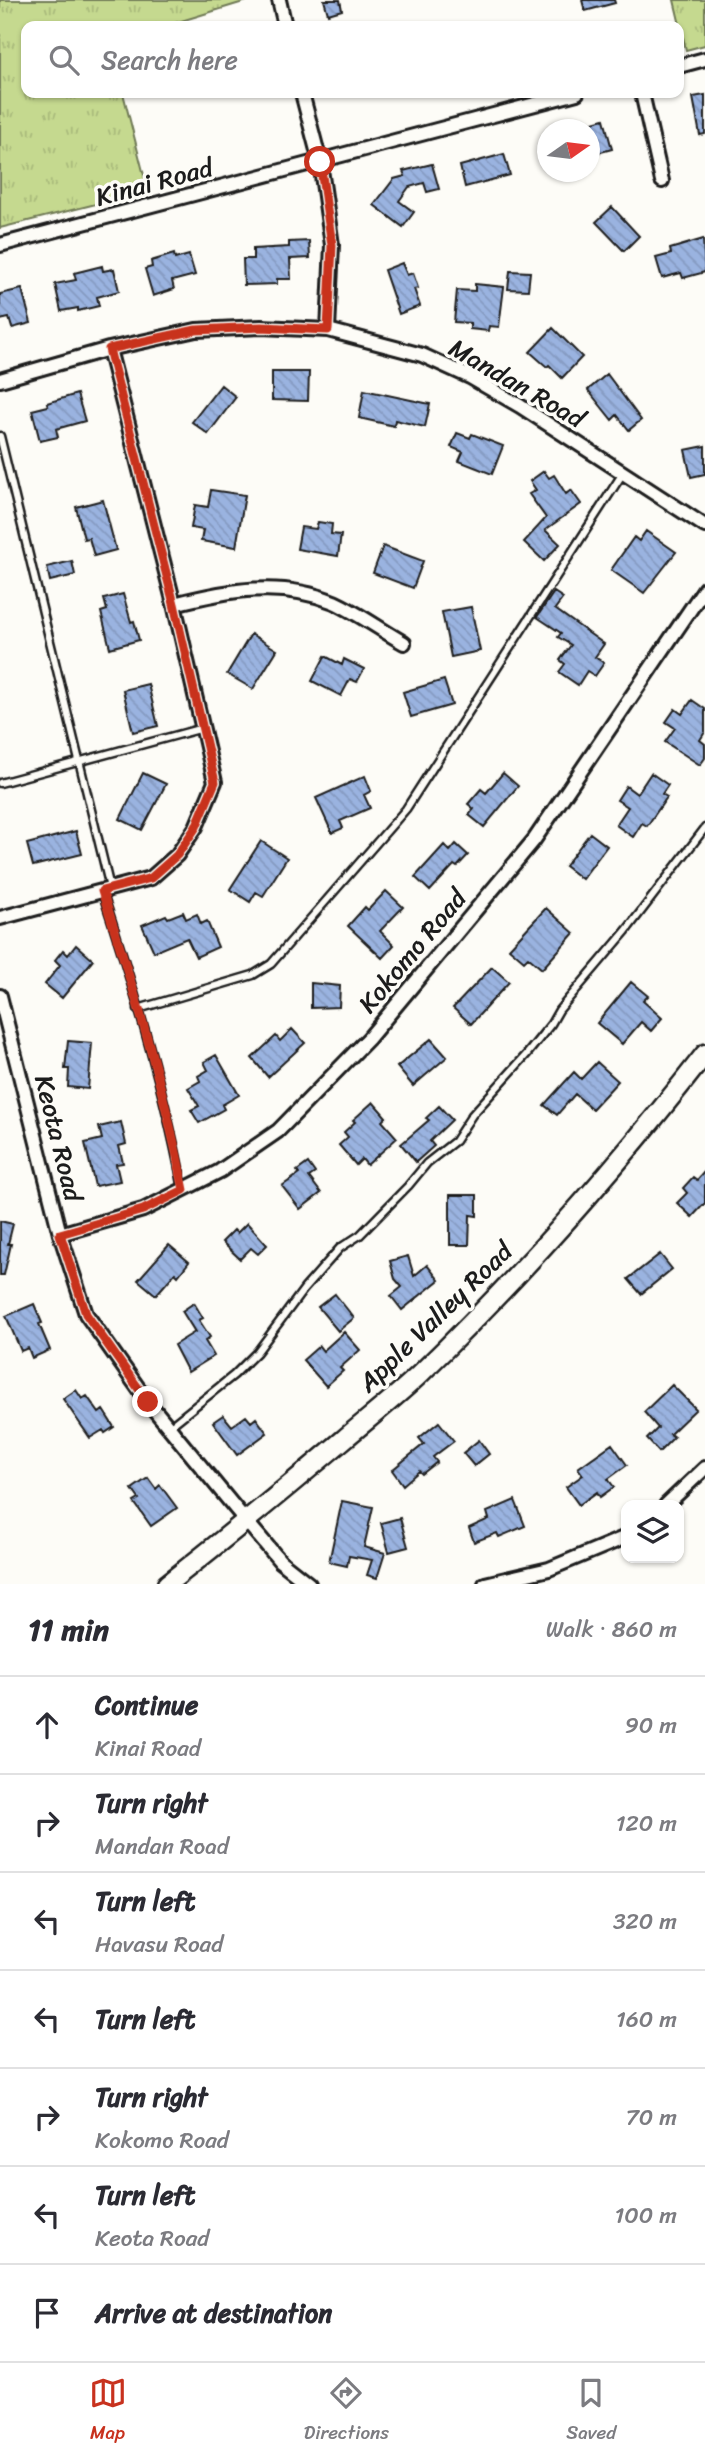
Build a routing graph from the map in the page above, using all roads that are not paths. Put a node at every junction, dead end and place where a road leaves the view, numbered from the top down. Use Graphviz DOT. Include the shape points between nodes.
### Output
graph roads {
  1 [pos="279,0"];
  2 [pos="284,21"];
  3 [pos="705,59"];
  4 [pos="684,65"];
  5 [pos="303,98"];
  6 [pos="558,98"];
  7 [pos="643,98"];
  8 [pos="320,162"];
  9 [pos="662,181"];
  10 [pos="0,245"];
  11 [pos="328,330"];
  12 [pos="109,349"];
  13 [pos="0,380"];
  14 [pos="0,436"];
  15 [pos="623,473"];
  16 [pos="705,526"];
  17 [pos="705,587"];
  18 [pos="174,604"];
  19 [pos="404,643"];
  20 [pos="203,728"];
  21 [pos="80,762"];
  22 [pos="0,783"];
  23 [pos="705,828"];
  24 [pos="106,890"];
  25 [pos="0,918"];
  26 [pos="0,996"];
  27 [pos="138,1009"];
  28 [pos="705,1054"];
  29 [pos="184,1190"];
  30 [pos="60,1234"];
  31 [pos="169,1427"];
  32 [pos="705,1468"];
  33 [pos="671,1500"];
  34 [pos="247,1522"];
  35 [pos="621,1539"];
  36 [pos="167,1584"];
  37 [pos="309,1584"];
  38 [pos="485,1584"];
  1 -- 2 [label="street"];
  3 -- 4 [label="street"];
  5 -- 8 [label="street"];
  6 -- 8 [label="street, Kinai Road"];
  7 -- 9 [label="street"];
  8 -- 10 [label="street, Kinai Road"];
  8 -- 11 [label="street" via="332,245"];
  11 -- 12 [label="street, Mandan Road" via="196,330"];
  11 -- 15 [label="street, Mandan Road" via="422,355 470,377"];
  12 -- 13 [label="street, Mandan Road"];
  12 -- 18 [label="street"];
  14 -- 21 [label="lane"];
  15 -- 16 [label="street, Mandan Road"];
  15 -- 27 [label="lane" via="406,809 271,964 253,975"];
  17 -- 29 [label="street, Kokomo Road" via="534,840 369,1038 278,1131"];
  18 -- 19 [label="street" via="224,591 279,588 334,602"];
  18 -- 20 [label="street"];
  20 -- 21 [label="lane"];
  20 -- 24 [label="street" via="215,782 196,827 177,855 151,878"];
  21 -- 22 [label="lane"];
  21 -- 24 [label="lane"];
  23 -- 31 [label="lane" via="455,1141 427,1163 360,1235 340,1248 249,1360"];
  24 -- 25 [label="street"];
  24 -- 27 [label="lane"];
  26 -- 30 [label="street, Keota Road"];
  27 -- 29 [label="lane"];
  28 -- 34 [label="main road, Apple Valley Road" via="637,1142 511,1282 417,1376"];
  29 -- 30 [label="street, Kokomo Road" via="143,1210"];
  30 -- 31 [label="street, Keota Road" via="86,1314"];
  31 -- 34 [label="street, Keota Road"];
  32 -- 33 [label="street"];
  34 -- 36 [label="main road, Apple Valley Road"];
  34 -- 37 [label="street, Keota Road" via="280,1561"];
  35 -- 38 [label="street" via="549,1569"];
}
